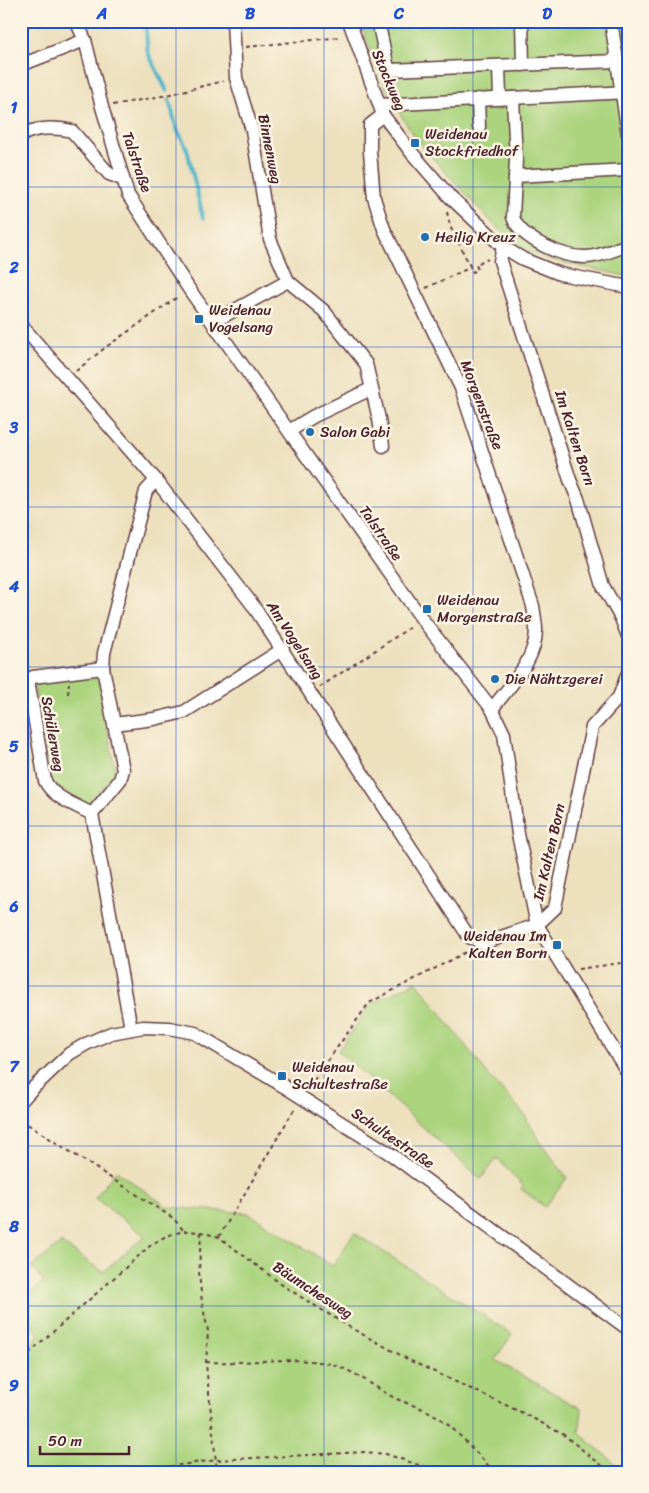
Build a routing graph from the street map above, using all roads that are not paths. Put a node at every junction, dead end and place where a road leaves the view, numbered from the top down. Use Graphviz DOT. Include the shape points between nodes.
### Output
graph roads {
  1 [pos="76,21"];
  2 [pos="233,21"];
  3 [pos="349,21"];
  4 [pos="357,21"];
  5 [pos="378,21"];
  6 [pos="522,21"];
  7 [pos="610,21"];
  8 [pos="85,40"];
  9 [pos="617,61"];
  10 [pos="21,65"];
  11 [pos="523,65"];
  12 [pos="499,66"];
  13 [pos="625,92"];
  14 [pos="506,98"];
  15 [pos="478,100"];
  16 [pos="382,110"];
  17 [pos="479,127"];
  18 [pos="628,134"];
  19 [pos="21,136"];
  20 [pos="628,170"];
  21 [pos="515,176"];
  22 [pos="122,179"];
  23 [pos="628,245"];
  24 [pos="503,248"];
  25 [pos="288,281"];
  26 [pos="628,287"];
  27 [pos="213,322"];
  28 [pos="21,325"];
  29 [pos="371,389"];
  30 [pos="289,431"];
  31 [pos="383,446"];
  32 [pos="156,480"];
  33 [pos="628,636"];
  34 [pos="283,649"];
  35 [pos="103,668"];
  36 [pos="628,673"];
  37 [pos="492,709"];
  38 [pos="114,724"];
  39 [pos="92,814"];
  40 [pos="536,925"];
  41 [pos="131,1029"];
  42 [pos="628,1073"];
  43 [pos="21,1101"];
  44 [pos="628,1329"];
  1 -- 8 [label="street, Talstraße"];
  2 -- 25 [label="street, Binnenweg" via="236,78 252,130 270,239"];
  3 -- 4 [label="street"];
  3 -- 16 [label="street, Stockweg"];
  5 -- 12 [label="street" via="390,70"];
  6 -- 11 [label="street"];
  7 -- 9 [label="street"];
  8 -- 10 [label="street"];
  8 -- 22 [label="street, Talstraße"];
  9 -- 11 [label="street"];
  9 -- 13 [label="street"];
  11 -- 12 [label="street"];
  12 -- 14 [label="street"];
  13 -- 14 [label="street"];
  13 -- 18 [label="street"];
  14 -- 15 [label="street"];
  14 -- 21 [label="street" via="516,159"];
  15 -- 16 [label="street"];
  15 -- 17 [label="street"];
  16 -- 24 [label="street, Stockweg" via="416,158 450,197"];
  16 -- 37 [label="street, Morgenstraße" via="370,125 374,198 384,229 461,388 533,606 534,647 526,664"];
  19 -- 22 [label="street" via="36,130 72,131 109,174"];
  20 -- 21 [label="street"];
  21 -- 23 [label="street" via="513,218 515,225 531,239 570,255 586,257"];
  22 -- 27 [label="street, Talstraße" via="128,195"];
  24 -- 26 [label="street, Stockweg" via="560,274"];
  24 -- 33 [label="street, Im Kalten Born" via="500,261 603,586"];
  25 -- 27 [label="street"];
  25 -- 29 [label="street, Binnenweg" via="324,311 366,364"];
  27 -- 30 [label="street, Talstraße"];
  28 -- 32 [label="street, Am Vogelsang"];
  29 -- 30 [label="street"];
  29 -- 31 [label="street, Binnenweg"];
  30 -- 37 [label="street, Talstraße" via="422,619"];
  32 -- 34 [label="street, Am Vogelsang"];
  32 -- 35 [label="street" via="146,491 104,653"];
  34 -- 38 [label="street" via="184,712"];
  34 -- 40 [label="street, Am Vogelsang" via="469,937 483,943"];
  35 -- 38 [label="street"];
  35 -- 39 [label="street, Schülerweg" via="29,680 48,789"];
  36 -- 40 [label="street, Im Kalten Born" via="619,697 592,727 555,908"];
  37 -- 40 [label="street, Talstraße" via="504,734 518,834"];
  38 -- 39 [label="street" via="123,770 120,780"];
  39 -- 41 [label="street"];
  40 -- 42 [label="street, Talstraße"];
  41 -- 43 [label="street, Schultestraße" via="111,1033 69,1054"];
  41 -- 44 [label="street, Schultestraße" via="168,1028 195,1033 285,1087 392,1155"];
}
